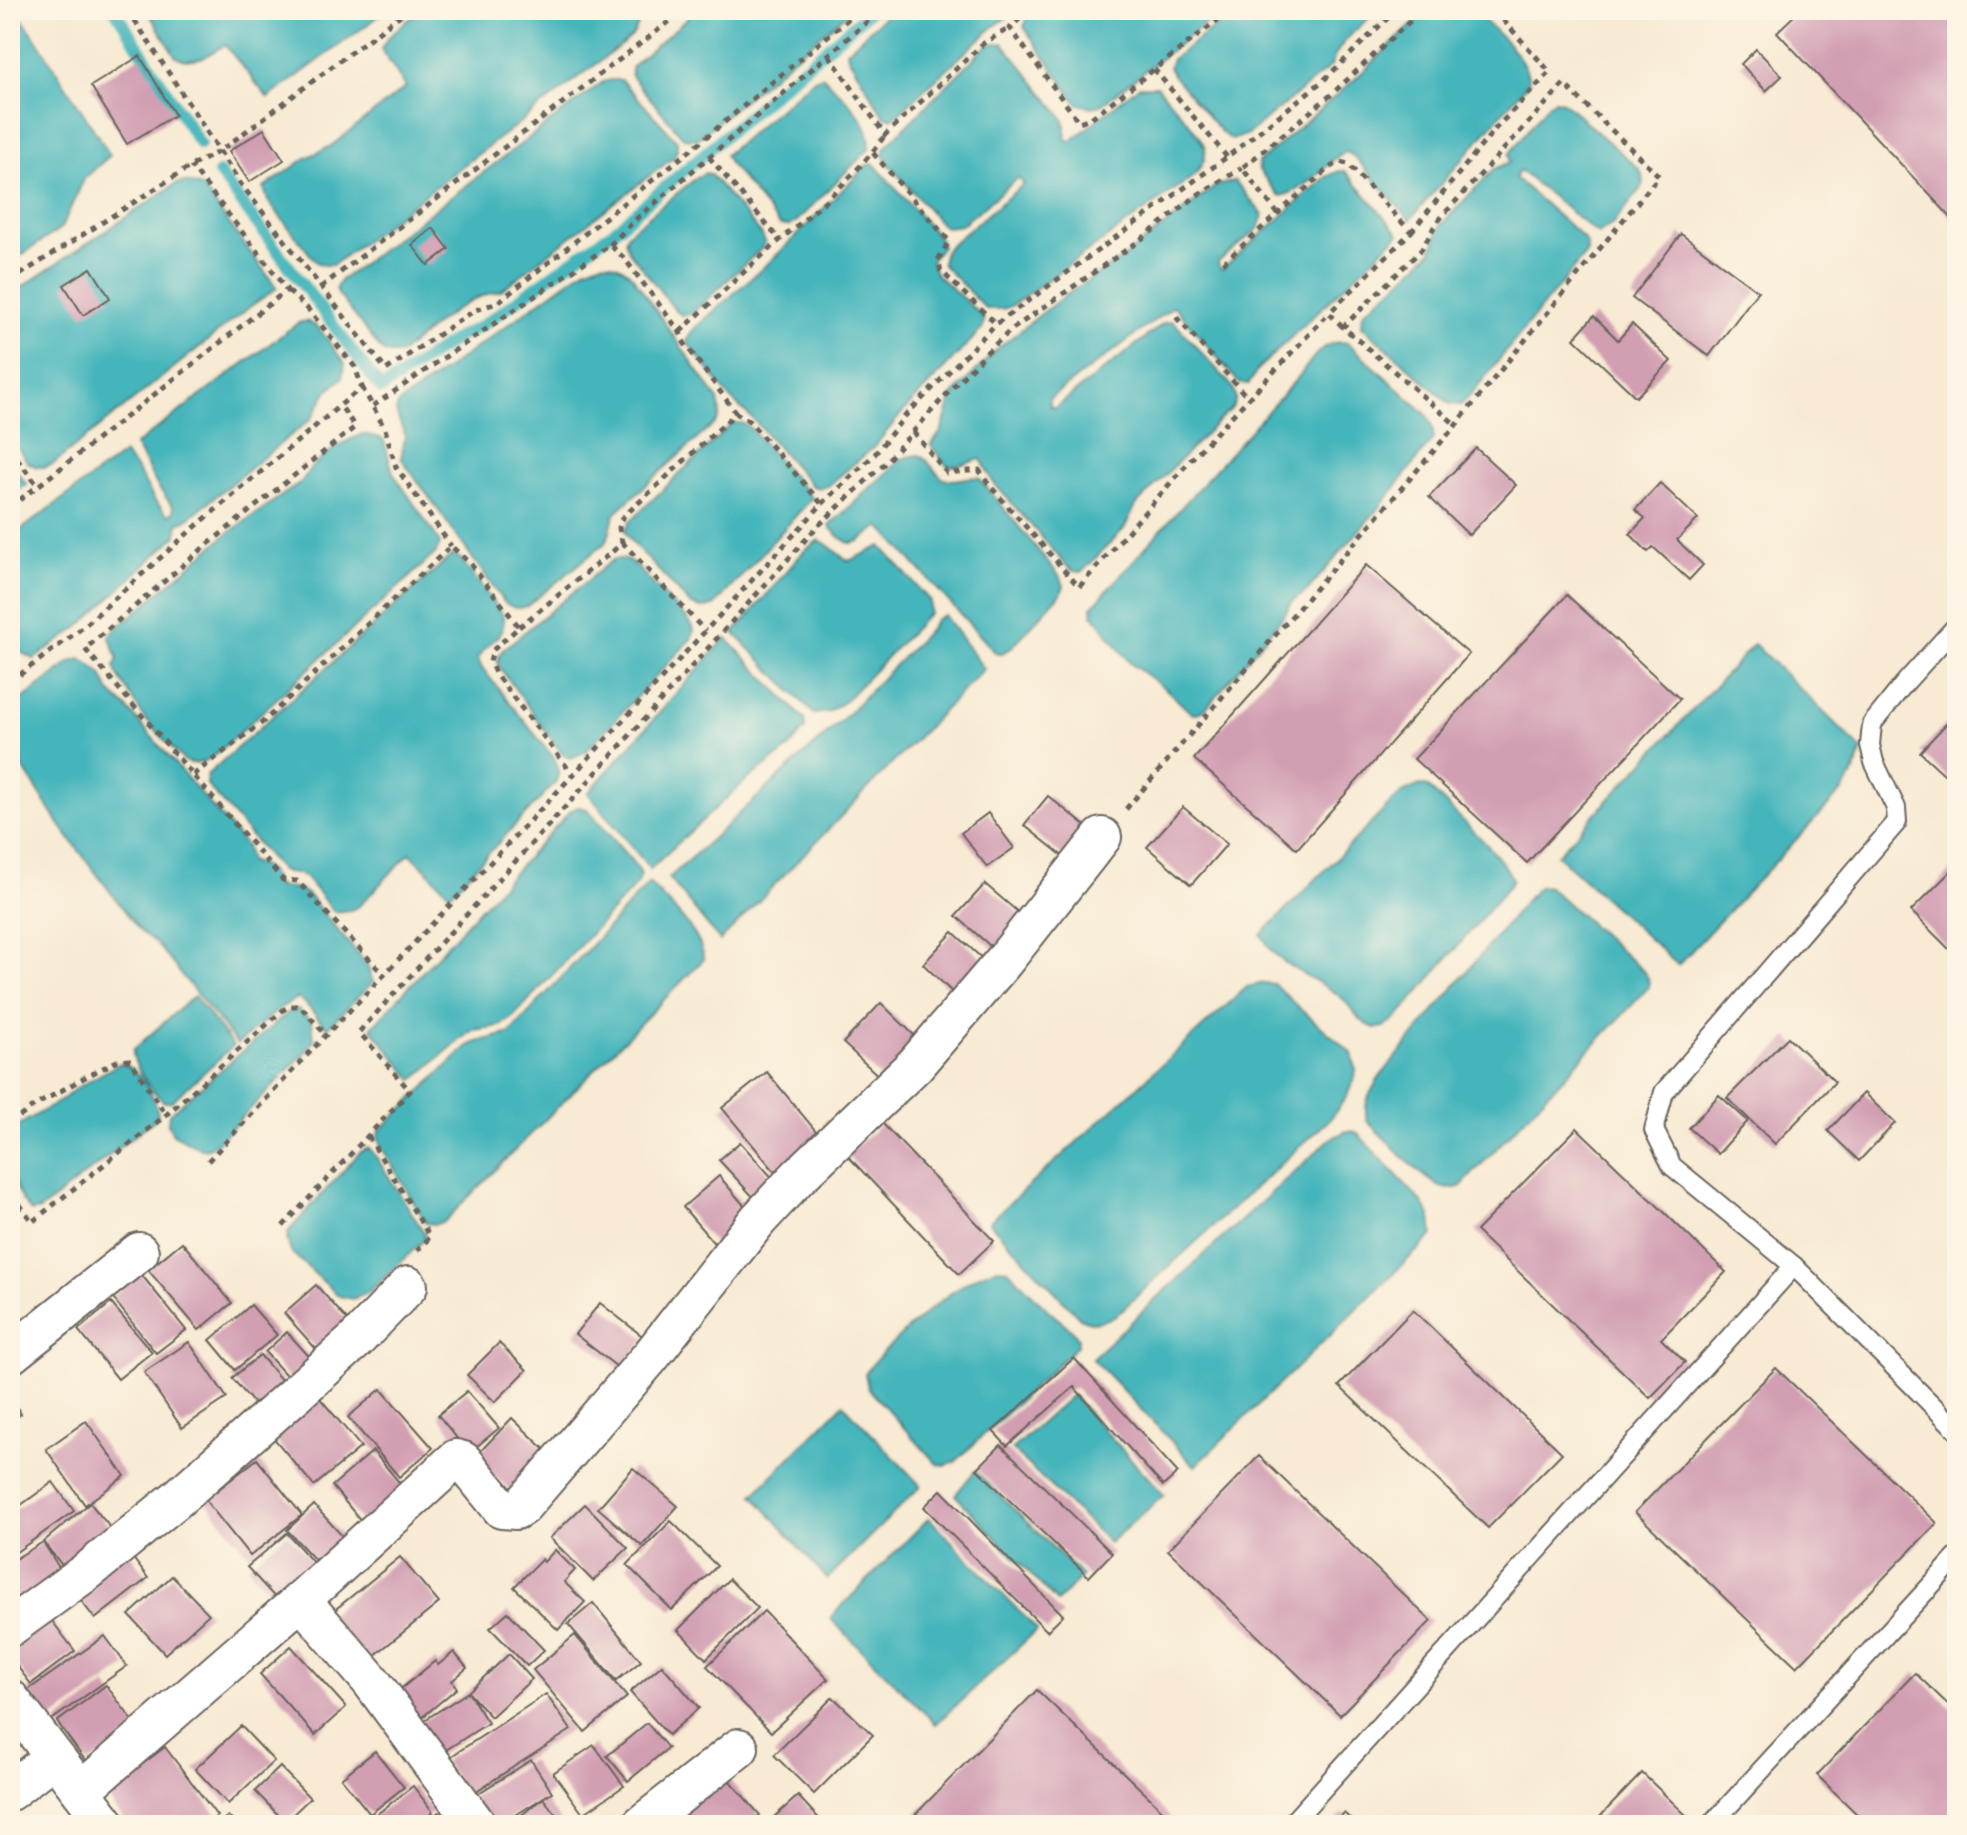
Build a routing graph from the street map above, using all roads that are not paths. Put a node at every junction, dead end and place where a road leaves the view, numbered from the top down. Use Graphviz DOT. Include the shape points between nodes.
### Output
graph roads {
  1 [pos="1957,625"];
  2 [pos="1102,837"];
  3 [pos="139,1252"];
  4 [pos="1794,1266"];
  5 [pos="410,1271"];
  6 [pos="10,1355"];
  7 [pos="1957,1430"];
  8 [pos="1957,1557"];
  9 [pos="301,1600"];
  10 [pos="10,1627"];
  11 [pos="10,1699"];
  12 [pos="739,1748"];
  13 [pos="54,1757"];
  14 [pos="10,1791"];
  15 [pos="81,1791"];
  16 [pos="107,1825"];
  17 [pos="477,1825"];
  18 [pos="641,1825"];
  19 [pos="1290,1825"];
  20 [pos="1711,1825"];
  1 -- 4 [label="lane" via="1872,724 1874,762 1896,808 1897,822 1664,1092 1654,1130 1672,1166"];
  2 -- 9 [label="street" via="915,1065 758,1220 651,1356 522,1506 502,1509 456,1459"];
  3 -- 6 [label="street"];
  4 -- 7 [label="lane"];
  4 -- 19 [label="lane"];
  5 -- 10 [label="street" via="355,1341 178,1498"];
  8 -- 20 [label="lane"];
  9 -- 15 [label="street"];
  9 -- 17 [label="street" via="371,1681"];
  11 -- 13 [label="street"];
  12 -- 18 [label="street"];
  13 -- 14 [label="street"];
  13 -- 15 [label="street"];
  15 -- 16 [label="street"];
}
